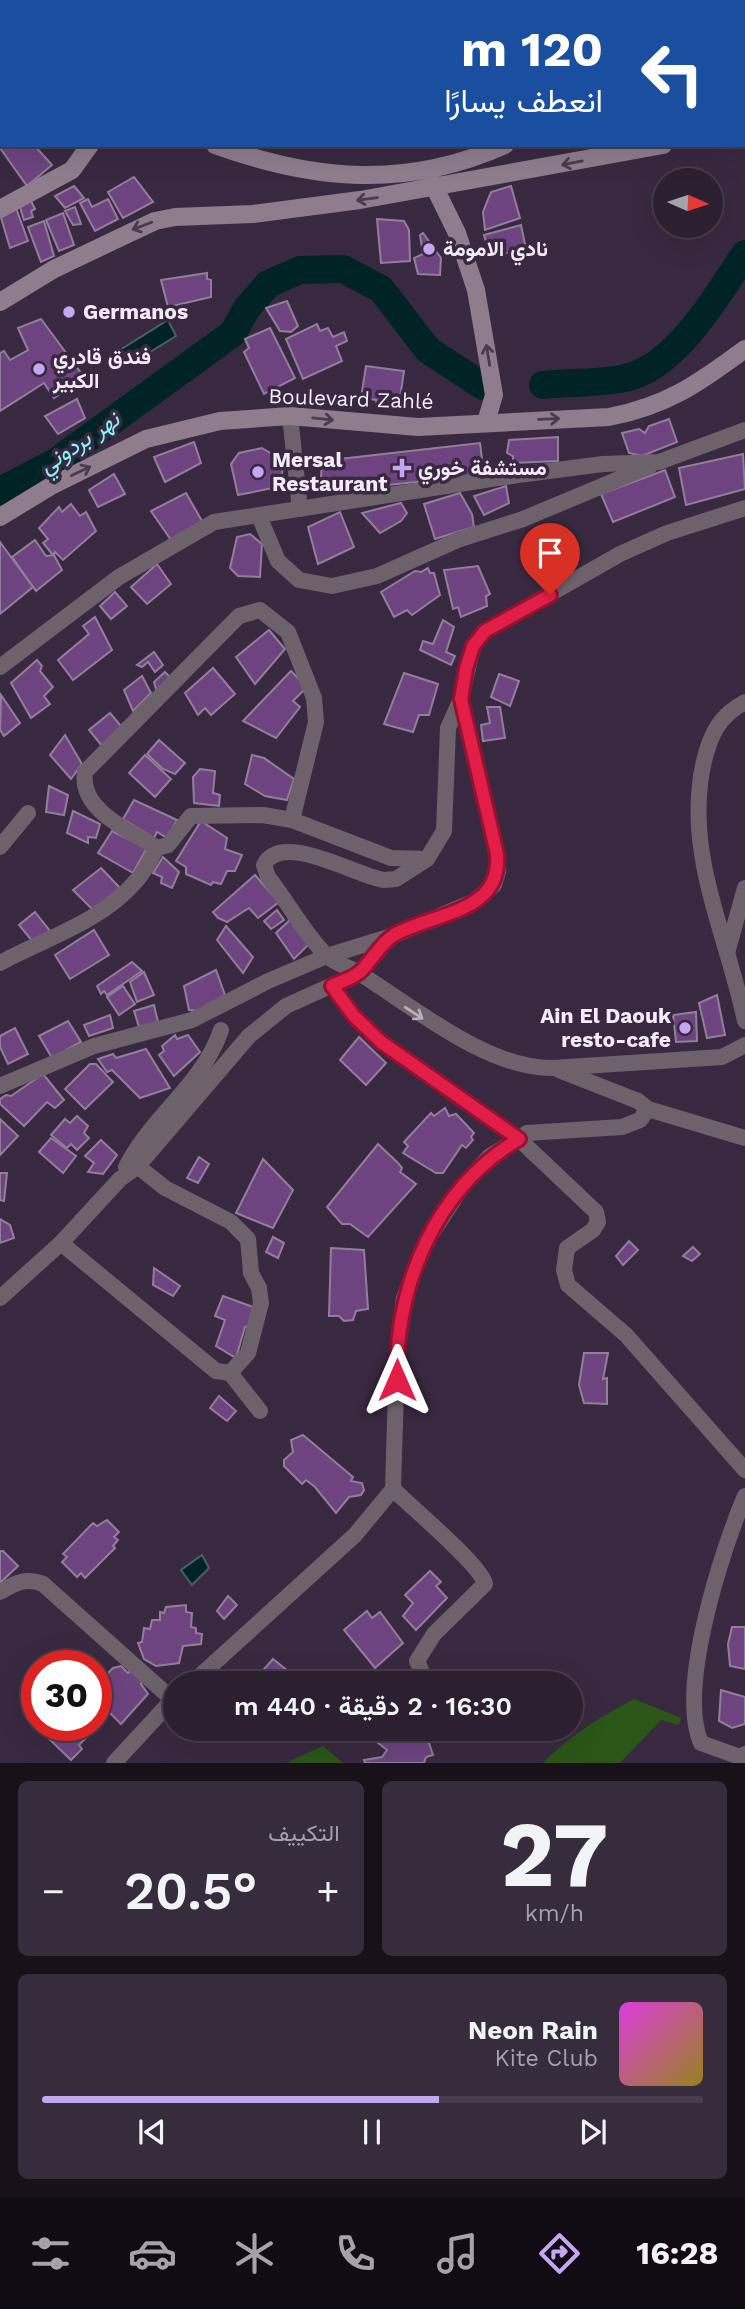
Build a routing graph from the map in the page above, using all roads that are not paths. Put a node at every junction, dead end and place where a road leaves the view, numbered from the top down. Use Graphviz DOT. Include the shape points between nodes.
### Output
graph roads {
  1 [pos="89,147"];
  2 [pos="223,147"];
  3 [pos="501,147"];
  4 [pos="649,147"];
  5 [pos="430,179"];
  6 [pos="0,209"];
  7 [pos="0,302"];
  8 [pos="745,349"];
  9 [pos="290,416"];
  10 [pos="486,422"];
  11 [pos="745,430"];
  12 [pos="659,462"];
  13 [pos="745,508"];
  14 [pos="300,509"];
  15 [pos="259,516"];
  16 [pos="0,517"];
  17 [pos="0,667"];
  18 [pos="461,699"];
  19 [pos="745,702"];
  20 [pos="28,813"];
  21 [pos="292,820"];
  22 [pos="0,847"];
  23 [pos="157,848"];
  24 [pos="427,859"];
  25 [pos="745,888"];
  26 [pos="392,936"];
  27 [pos="726,954"];
  28 [pos="327,956"];
  29 [pos="0,963"];
  30 [pos="359,973"];
  31 [pos="268,981"];
  32 [pos="332,986"];
  33 [pos="286,1006"];
  34 [pos="216,1009"];
  35 [pos="745,1021"];
  36 [pos="221,1030"];
  37 [pos="245,1040"];
  38 [pos="745,1045"];
  39 [pos="554,1068"];
  40 [pos="0,1086"];
  41 [pos="648,1110"];
  42 [pos="745,1138"];
  43 [pos="519,1139"];
  44 [pos="133,1163"];
  45 [pos="61,1243"];
  46 [pos="0,1298"];
  47 [pos="230,1373"];
  48 [pos="260,1411"];
  49 [pos="745,1470"];
  50 [pos="393,1489"];
  51 [pos="745,1496"];
  52 [pos="0,1592"];
  53 [pos="205,1671"];
  54 [pos="421,1671"];
  55 [pos="163,1688"];
  56 [pos="163,1710"];
  57 [pos="745,1754"];
  58 [pos="114,1763"];
  1 -- 6 [label="main road" via="72,170"];
  2 -- 5 [label="main road" via="328,175"];
  3 -- 5 [label="main road"];
  4 -- 5 [label="main road, one-way"];
  5 -- 7 [label="main road, one-way" via="253,214 155,221 54,269"];
  10 -- 5 [label="main road, one-way" via="494,396 476,290 457,233"];
  10 -- 8 [label="main road, Boulevard Zahlé, one-way" via="634,412 705,381"];
  9 -- 10 [label="main road, Boulevard Zahlé, one-way" via="418,427"];
  9 -- 14 [label="street"];
  16 -- 9 [label="main road, Boulevard Zahlé, one-way" via="146,439 220,421"];
  11 -- 12 [label="street"];
  12 -- 14 [label="street" via="518,475"];
  12 -- 15 [label="street" via="377,576 332,586 299,580 278,561"];
  13 -- 18 [label="street" via="667,533 620,555 485,631 473,646"];
  14 -- 15 [label="street"];
  15 -- 17 [label="street" via="214,522 155,554"];
  18 -- 24 [label="street" via="448,728 444,831"];
  18 -- 26 [label="street" via="498,873 489,892 473,902"];
  19 -- 27 [label="street" via="718,722 697,790 702,863"];
  20 -- 22 [label="street"];
  21 -- 23 [label="street" via="263,815 191,816 168,845"];
  21 -- 23 [label="street" via="316,722 314,698 288,632 260,610 239,617 85,772 87,794 94,805"];
  21 -- 24 [label="street" via="391,858"];
  23 -- 29 [label="street" via="137,881 111,904"];
  24 -- 28 [label="street" via="396,879 384,880 293,851 267,859 265,872"];
  25 -- 27 [label="street"];
  26 -- 28 [label="street"];
  26 -- 30 [label="street"];
  27 -- 35 [label="street"];
  28 -- 30 [label="street"];
  28 -- 31 [label="street"];
  30 -- 32 [label="street"];
  30 -- 39 [label="street, one-way" via="436,1025 501,1056"];
  31 -- 33 [label="street"];
  31 -- 34 [label="street"];
  32 -- 33 [label="street"];
  32 -- 43 [label="street" via="381,1042"];
  33 -- 37 [label="street"];
  34 -- 36 [label="street"];
  34 -- 40 [label="street" via="70,1054"];
  36 -- 37 [label="street"];
  36 -- 44 [label="street" via="189,1086"];
  37 -- 44 [label="street"];
  38 -- 39 [label="street" via="722,1057"];
  39 -- 41 [label="street" via="638,1101"];
  41 -- 42 [label="street"];
  41 -- 43 [label="street" via="622,1127 527,1133"];
  43 -- 49 [label="street" via="596,1212 593,1230 567,1248 564,1270 568,1285 626,1335"];
  43 -- 50 [label="street" via="490,1156 464,1184 425,1244 404,1298 397,1355"];
  44 -- 45 [label="street"];
  44 -- 47 [label="street" via="165,1188 231,1222 248,1239 251,1273 261,1303 248,1353"];
  45 -- 46 [label="street"];
  45 -- 47 [label="street" via="182,1345 216,1371"];
  47 -- 48 [label="street"];
  50 -- 53 [label="street" via="355,1535"];
  50 -- 54 [label="street" via="469,1559 483,1574 485,1584 434,1634 417,1661"];
  51 -- 57 [label="street" via="717,1566 704,1629 694,1727 702,1743 740,1757"];
  52 -- 55 [label="street" via="32,1579 43,1584"];
  56 -- 58 [label="street"];
}
